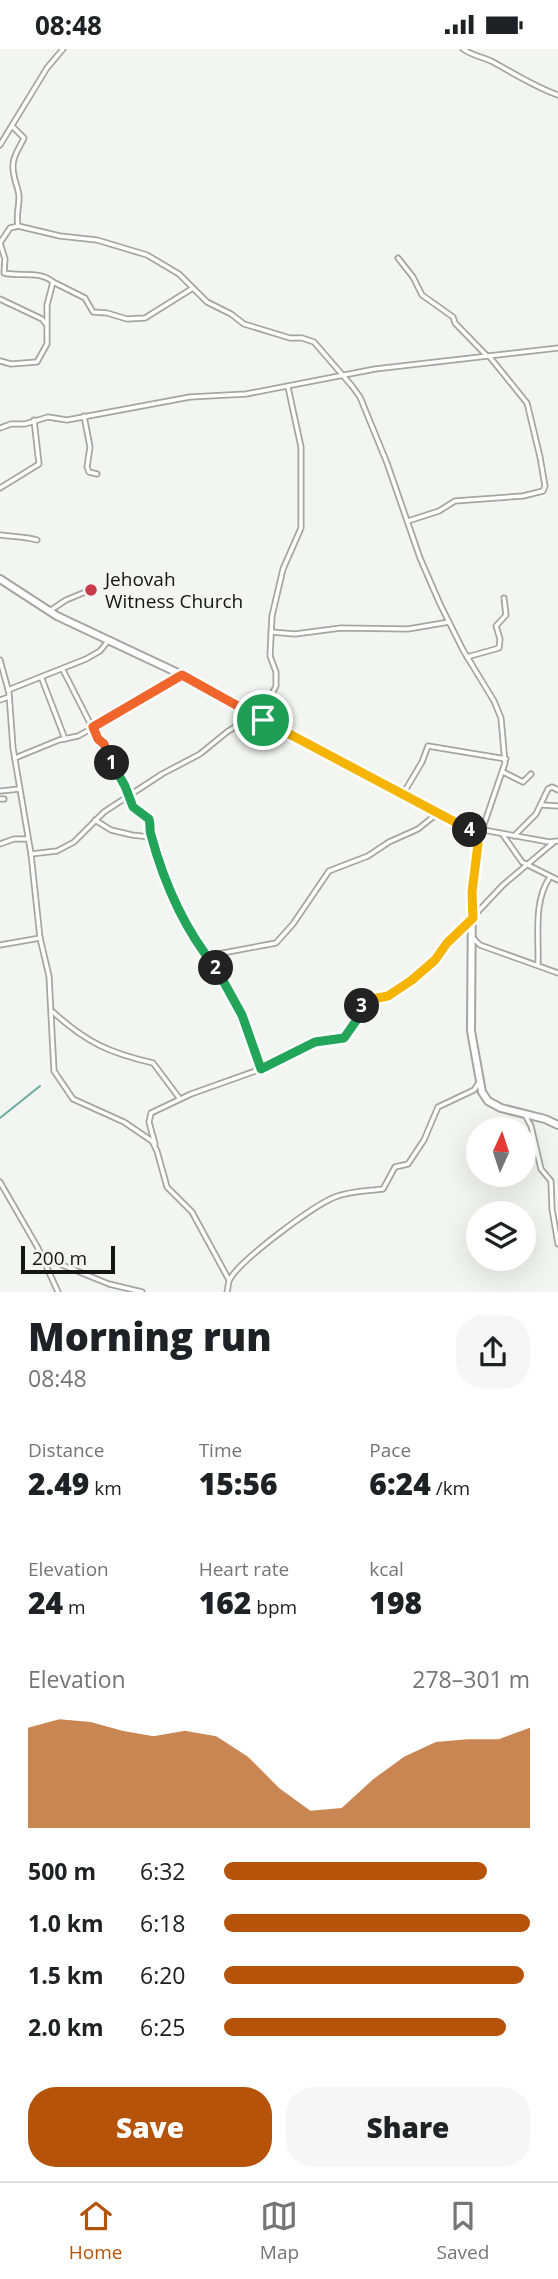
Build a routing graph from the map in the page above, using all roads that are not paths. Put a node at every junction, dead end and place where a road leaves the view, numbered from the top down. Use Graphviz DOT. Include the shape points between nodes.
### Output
graph roads {
  1 [pos="63,49"];
  2 [pos="463,49"];
  3 [pos="558,95"];
  4 [pos="13,127"];
  5 [pos="0,145"];
  6 [pos="18,226"];
  7 [pos="0,243"];
  8 [pos="398,258"];
  9 [pos="52,282"];
  10 [pos="193,288"];
  11 [pos="0,299"];
  12 [pos="46,324"];
  13 [pos="558,348"];
  14 [pos="487,355"];
  15 [pos="0,361"];
  16 [pos="342,374"];
  17 [pos="288,387"];
  18 [pos="84,416"];
  19 [pos="34,420"];
  20 [pos="0,428"];
  21 [pos="97,474"];
  22 [pos="0,488"];
  23 [pos="408,521"];
  24 [pos="0,535"];
  25 [pos="37,540"];
  26 [pos="0,579"];
  27 [pos="83,593"];
  28 [pos="504,598"];
  29 [pos="50,612"];
  30 [pos="449,622"];
  31 [pos="271,632"];
  32 [pos="107,641"];
  33 [pos="467,657"];
  34 [pos="0,660"];
  35 [pos="63,670"];
  36 [pos="182,675"];
  37 [pos="42,678"];
  38 [pos="8,689"];
  39 [pos="9,697"];
  40 [pos="0,701"];
  41 [pos="249,713"];
  42 [pos="263,720"];
  43 [pos="93,727"];
  44 [pos="65,739"];
  45 [pos="15,758"];
  46 [pos="506,759"];
  47 [pos="503,772"];
  48 [pos="531,774"];
  49 [pos="19,789"];
  50 [pos="558,790"];
  51 [pos="0,791"];
  52 [pos="403,794"];
  53 [pos="127,796"];
  54 [pos="542,805"];
  55 [pos="558,806"];
  56 [pos="438,813"];
  57 [pos="95,820"];
  58 [pos="464,826"];
  59 [pos="483,831"];
  60 [pos="503,835"];
  61 [pos="514,836"];
  62 [pos="152,838"];
  63 [pos="28,839"];
  64 [pos="544,840"];
  65 [pos="556,842"];
  66 [pos="0,844"];
  67 [pos="478,844"];
  68 [pos="545,851"];
  69 [pos="31,854"];
  70 [pos="528,866"];
  71 [pos="550,877"];
  72 [pos="558,880"];
  73 [pos="473,918"];
  74 [pos="471,937"];
  75 [pos="40,939"];
  76 [pos="0,945"];
  77 [pos="206,956"];
  78 [pos="538,965"];
  79 [pos="558,973"];
  80 [pos="52,1011"];
  81 [pos="261,1069"];
  82 [pos="480,1082"];
  83 [pos="180,1099"];
  84 [pos="525,1115"];
  85 [pos="558,1125"];
  86 [pos="155,1146"];
  87 [pos="0,1182"];
  88 [pos="558,1244"];
  89 [pos="43,1257"];
  90 [pos="229,1280"];
  91 [pos="229,1291"];
  92 [pos="58,1292"];
  93 [pos="142,1292"];
  1 -- 4 [label="street"];
  2 -- 3 [label="street"];
  4 -- 5 [label="street"];
  4 -- 6 [label="street" via="24,138 13,162"];
  6 -- 7 [label="street" via="10,228"];
  6 -- 10 [label="street" via="147,255"];
  7 -- 9 [label="street" via="4,273 37,275"];
  8 -- 14 [label="street" via="422,295 453,317"];
  9 -- 10 [label="street" via="85,298 93,312 127,320 149,317"];
  9 -- 12 [label="street"];
  10 -- 16 [label="street" via="207,302 248,326 314,342"];
  11 -- 12 [label="street"];
  12 -- 15 [label="street" via="47,344 37,362"];
  13 -- 14 [label="street"];
  14 -- 16 [label="street"];
  14 -- 23 [label="street" via="527,403 543,491 455,501"];
  16 -- 17 [label="street"];
  16 -- 23 [label="street" via="360,397"];
  17 -- 18 [label="street" via="190,397"];
  17 -- 31 [label="street" via="301,447 301,524 282,574"];
  18 -- 19 [label="street"];
  18 -- 21 [label="street" via="90,447 87,467"];
  19 -- 20 [label="street"];
  19 -- 22 [label="street" via="40,463"];
  23 -- 30 [label="street"];
  24 -- 25 [label="street"];
  26 -- 29 [label="street"];
  27 -- 29 [label="street"];
  28 -- 33 [label="street" via="506,615 496,626 499,648"];
  29 -- 32 [label="street"];
  30 -- 31 [label="street" via="411,629"];
  30 -- 33 [label="street"];
  31 -- 42 [label="street" via="276,686"];
  32 -- 35 [label="street" via="95,654"];
  32 -- 36 [label="street"];
  33 -- 46 [label="street" via="497,707"];
  34 -- 38 [label="street"];
  35 -- 37 [label="street"];
  35 -- 43 [label="street"];
  36 -- 41 [label="street"];
  36 -- 43 [label="street"];
  37 -- 38 [label="street"];
  37 -- 44 [label="street"];
  38 -- 39 [label="street"];
  39 -- 40 [label="street"];
  39 -- 45 [label="street"];
  41 -- 42 [label="street"];
  41 -- 53 [label="street" via="200,754"];
  42 -- 52 [label="street"];
  43 -- 44 [label="street"];
  43 -- 53 [label="street"];
  44 -- 45 [label="street"];
  45 -- 49 [label="street"];
  46 -- 47 [label="street"];
  46 -- 52 [label="street" via="428,746"];
  47 -- 48 [label="street" via="523,782"];
  47 -- 59 [label="street"];
  49 -- 51 [label="street"];
  49 -- 63 [label="street"];
  50 -- 54 [label="street" via="550,787"];
  52 -- 56 [label="street"];
  53 -- 57 [label="street"];
  53 -- 62 [label="street" via="149,819"];
  54 -- 55 [label="street"];
  54 -- 61 [label="street"];
  56 -- 58 [label="street"];
  56 -- 77 [label="street" via="368,856 329,871 276,943"];
  57 -- 62 [label="street" via="111,829"];
  57 -- 69 [label="street" via="80,838 60,850"];
  58 -- 59 [label="street"];
  58 -- 67 [label="street"];
  59 -- 60 [label="street"];
  59 -- 67 [label="street"];
  60 -- 61 [label="street"];
  60 -- 70 [label="street"];
  61 -- 64 [label="street"];
  62 -- 77 [label="street" via="170,893"];
  63 -- 66 [label="street"];
  63 -- 69 [label="street"];
  64 -- 65 [label="street"];
  64 -- 68 [label="street"];
  65 -- 68 [label="street"];
  67 -- 73 [label="street"];
  68 -- 70 [label="street"];
  69 -- 75 [label="street"];
  70 -- 71 [label="street"];
  70 -- 73 [label="street"];
  71 -- 72 [label="street"];
  71 -- 78 [label="street" via="540,906"];
  73 -- 74 [label="street"];
  73 -- 81 [label="street" via="412,980 388,996 365,1002 344,1038 315,1042"];
  74 -- 78 [label="street" via="480,945"];
  74 -- 82 [label="street" via="471,1031"];
  75 -- 76 [label="street"];
  75 -- 80 [label="street"];
  77 -- 81 [label="street" via="242,1015"];
  78 -- 79 [label="street"];
  80 -- 83 [label="street" via="96,1044 154,1064"];
  80 -- 86 [label="street" via="54,1071 70,1097 124,1122"];
  81 -- 83 [label="street"];
  82 -- 84 [label="street" via="491,1103"];
  82 -- 90 [label="street" via="474,1090 438,1107 419,1149 408,1164 395,1167 383,1189 322,1202 261,1248"];
  83 -- 86 [label="street" via="149,1114"];
  84 -- 85 [label="street"];
  84 -- 88 [label="street" via="541,1169 551,1181"];
  86 -- 90 [label="street" via="167,1187 192,1212"];
  87 -- 89 [label="street"];
  89 -- 92 [label="street"];
  89 -- 93 [label="street"];
  90 -- 91 [label="street"];
}
